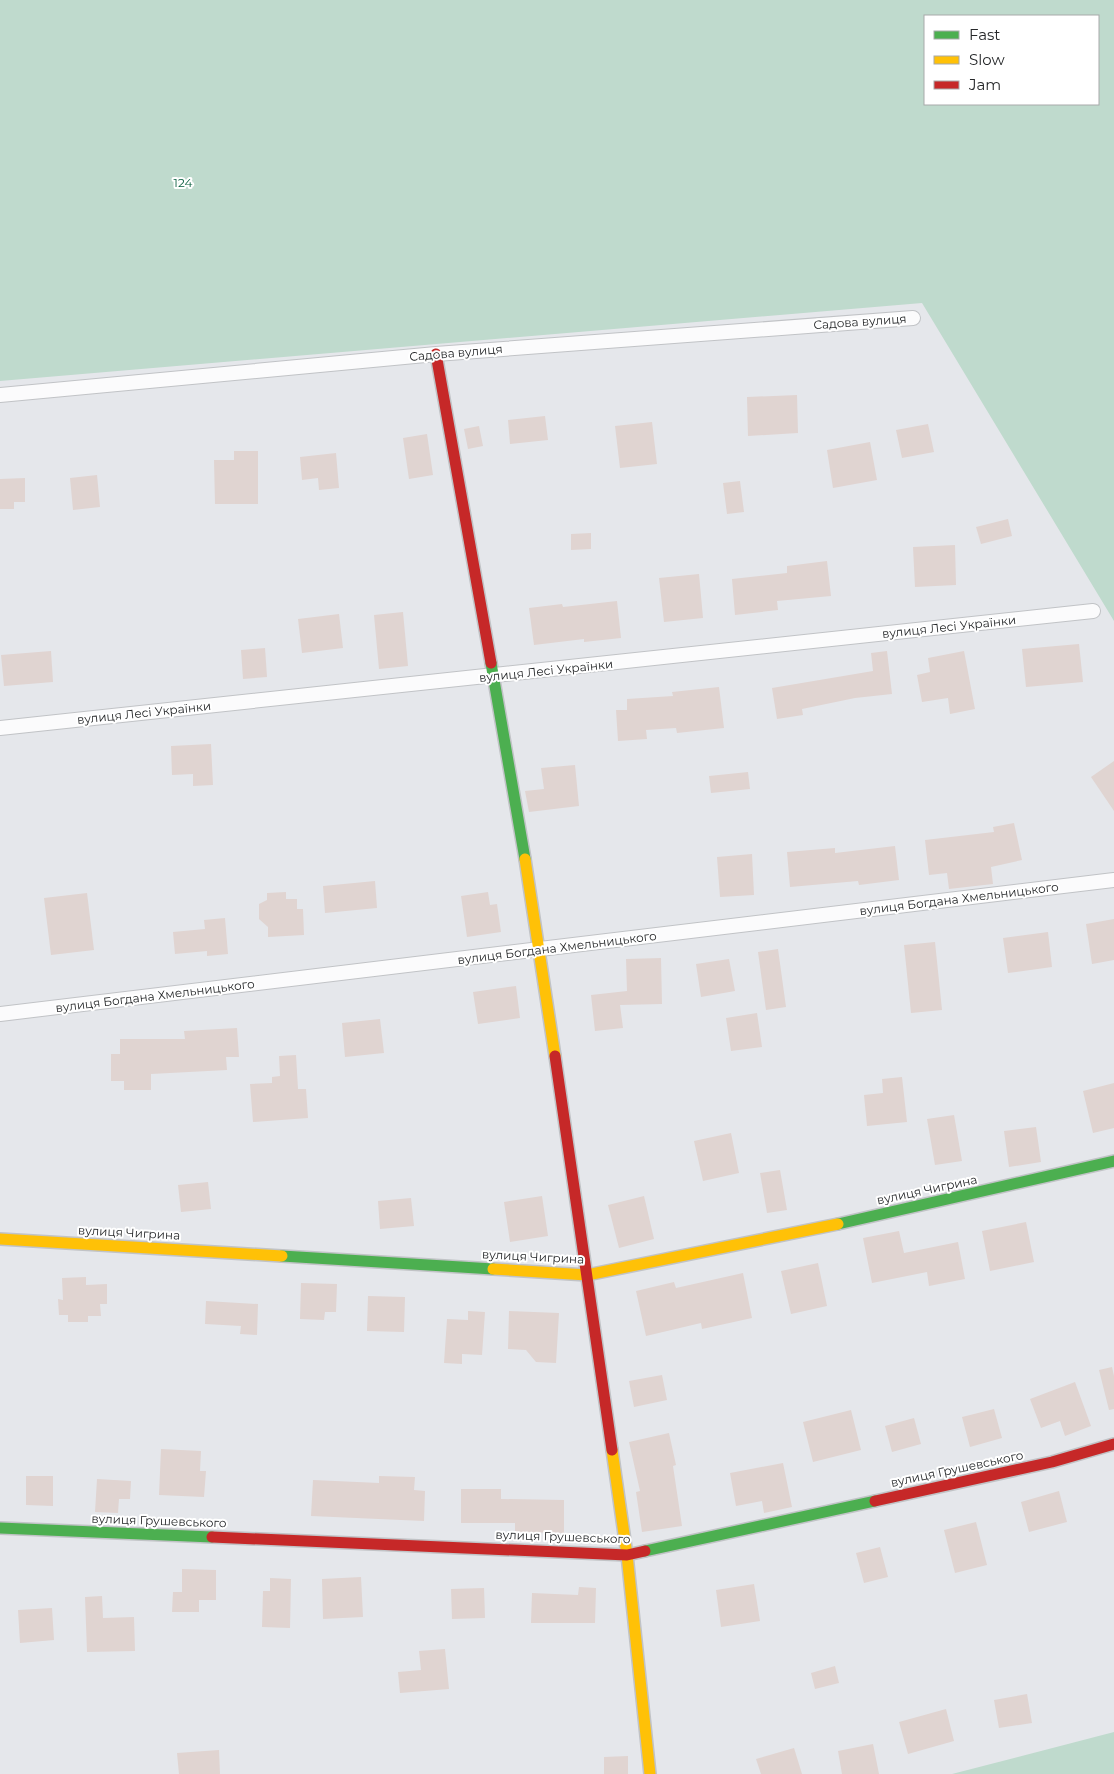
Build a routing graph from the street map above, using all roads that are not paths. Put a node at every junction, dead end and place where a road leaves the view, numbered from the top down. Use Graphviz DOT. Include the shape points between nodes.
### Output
graph roads {
  1 [pos="913,318"];
  2 [pos="436,354"];
  3 [pos="0,395"];
  4 [pos="1093,611"];
  5 [pos="495,677"];
  6 [pos="0,728"];
  7 [pos="1114,880"];
  8 [pos="540,950"];
  9 [pos="0,1014"];
  10 [pos="1114,1161"];
  11 [pos="0,1239"];
  12 [pos="587,1275"];
  13 [pos="1114,1444"];
  14 [pos="0,1528"];
  15 [pos="628,1555"];
  16 [pos="650,1774"];
  1 -- 2 [label="street, Садова вулиця"];
  2 -- 3 [label="street, Садова вулиця"];
  2 -- 5 [label="street"];
  4 -- 5 [label="street, вулиця Лесі Українки"];
  5 -- 6 [label="street, вулиця Лесі Українки"];
  5 -- 8 [label="street"];
  7 -- 8 [label="street, вулиця Богдана Хмельницького"];
  8 -- 9 [label="street, вулиця Богдана Хмельницького"];
  8 -- 12 [label="street"];
  10 -- 12 [label="street, вулиця Чигрина" via="810,1230"];
  11 -- 12 [label="street, вулиця Чигрина"];
  12 -- 15 [label="street"];
  13 -- 15 [label="street, вулиця Грушевського" via="1052,1462"];
  14 -- 15 [label="street, вулиця Грушевського"];
  15 -- 16 [label="street"];
}
